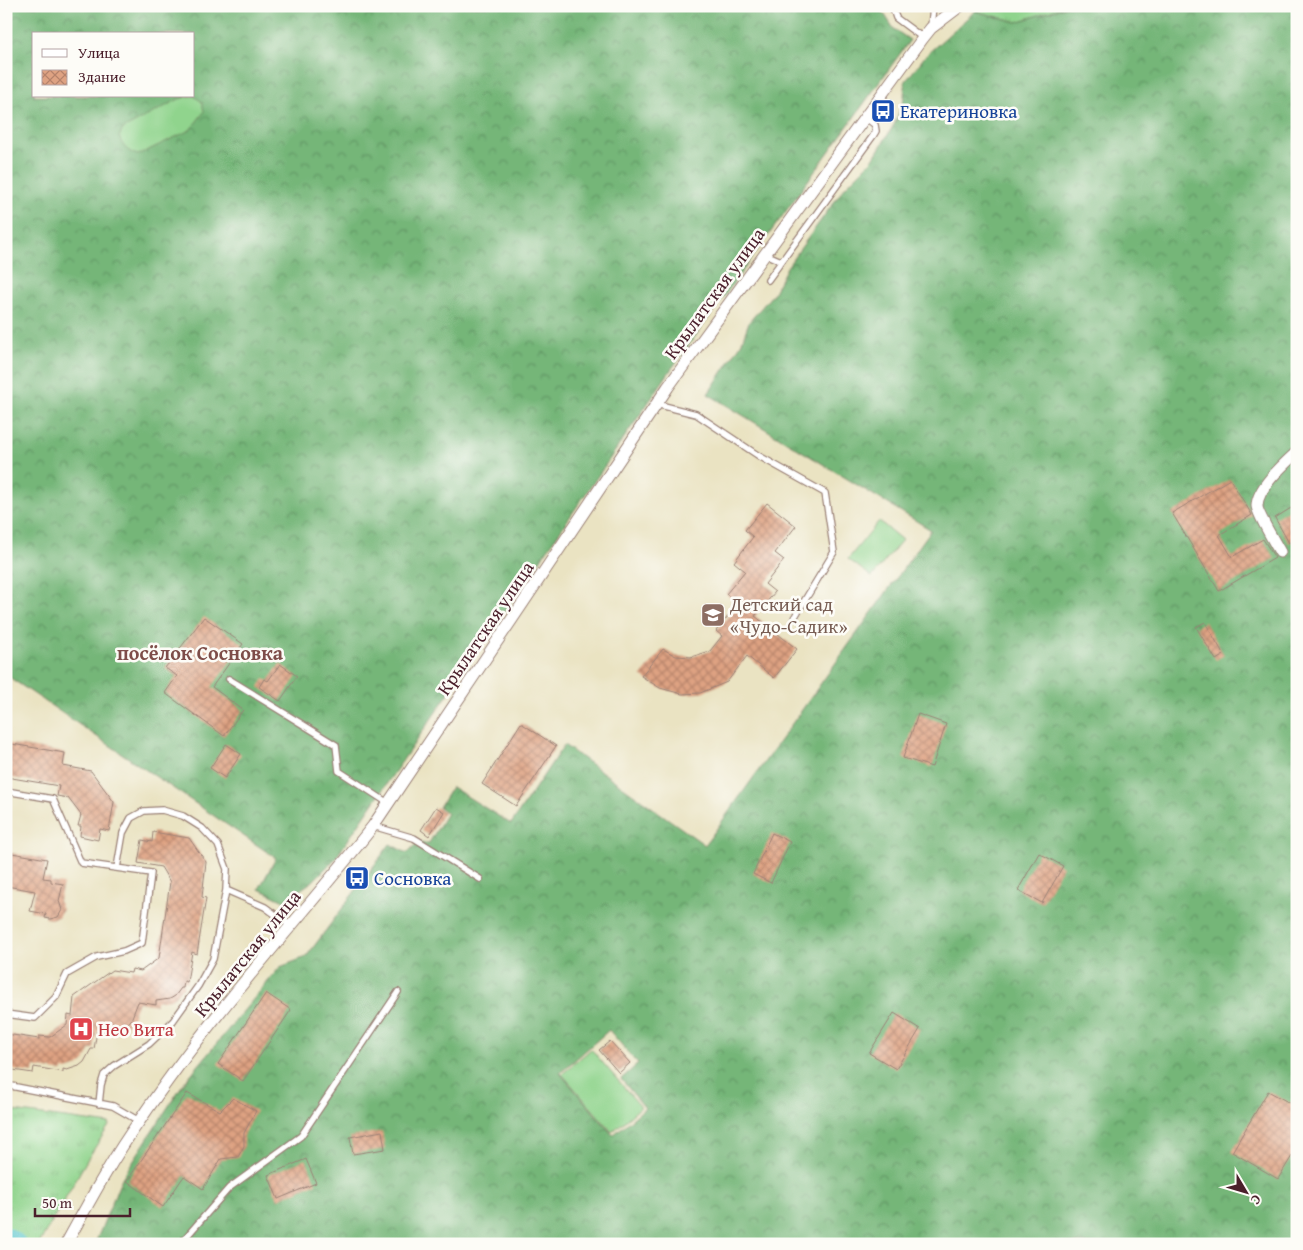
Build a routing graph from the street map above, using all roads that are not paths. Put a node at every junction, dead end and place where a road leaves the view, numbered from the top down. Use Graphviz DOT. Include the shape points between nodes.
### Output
graph roads {
  1 [pos="892,6"];
  2 [pos="933,6"];
  3 [pos="960,6"];
  4 [pos="930,28"];
  5 [pos="923,38"];
  6 [pos="865,118"];
  7 [pos="764,254"];
  8 [pos="781,261"];
  9 [pos="768,280"];
  10 [pos="656,404"];
  11 [pos="1297,452"];
  12 [pos="1280,552"];
  13 [pos="794,618"];
  14 [pos="229,679"];
  15 [pos="6,791"];
  16 [pos="388,803"];
  17 [pos="373,826"];
  18 [pos="117,868"];
  19 [pos="480,879"];
  20 [pos="226,890"];
  21 [pos="291,926"];
  22 [pos="398,992"];
  23 [pos="6,1014"];
  24 [pos="6,1085"];
  25 [pos="99,1104"];
  26 [pos="139,1121"];
  27 [pos="66,1244"];
  28 [pos="180,1244"];
  1 -- 5 [label="lane" via="896,18"];
  2 -- 4 [label="lane"];
  3 -- 4 [label="street, Крылатская улица"];
  4 -- 5 [label="street, Крылатская улица"];
  5 -- 6 [label="street, Крылатская улица"];
  6 -- 7 [label="street, Крылатская улица"];
  6 -- 8 [label="lane" via="875,124 876,131"];
  7 -- 8 [label="lane"];
  7 -- 10 [label="street, Крылатская улица"];
  8 -- 9 [label="lane"];
  10 -- 13 [label="lane" via="696,414 759,456 825,493 834,552"];
  10 -- 16 [label="street, Крылатская улица"];
  11 -- 12 [label="street" via="1264,487 1256,507"];
  14 -- 16 [label="lane" via="336,745 339,771"];
  15 -- 18 [label="lane" via="53,799 81,863"];
  16 -- 17 [label="street, Крылатская улица"];
  17 -- 19 [label="lane" via="414,838"];
  17 -- 21 [label="street, Крылатская улица"];
  18 -- 20 [label="lane" via="123,833 131,818 144,811 162,810 183,816 202,828 218,845 227,869"];
  18 -- 23 [label="lane" via="151,873 142,943 97,957 67,974 56,997 34,1018"];
  20 -- 21 [label="lane" via="265,907"];
  20 -- 25 [label="lane" via="214,959 198,986 173,1021 104,1075"];
  21 -- 26 [label="street, Крылатская улица" via="234,994"];
  22 -- 28 [label="lane" via="301,1136 229,1188"];
  24 -- 25 [label="lane"];
  25 -- 26 [label="lane" via="112,1106"];
  26 -- 27 [label="street, Крылатская улица"];
}
